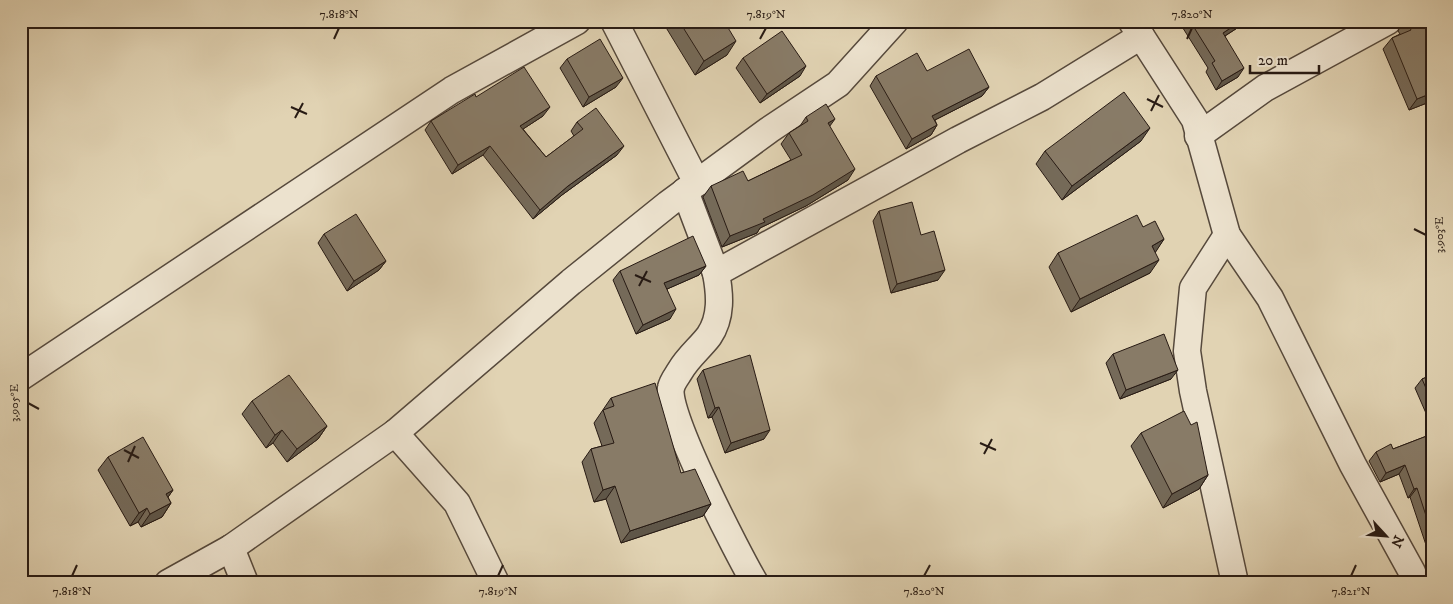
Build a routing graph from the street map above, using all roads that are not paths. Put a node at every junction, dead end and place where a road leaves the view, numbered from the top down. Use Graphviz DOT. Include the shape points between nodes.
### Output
graph roads {
  1 [pos="577,21"];
  2 [pos="614,21"];
  3 [pos="895,21"];
  4 [pos="1388,21"];
  5 [pos="1136,28"];
  6 [pos="1198,136"];
  7 [pos="691,187"];
  8 [pos="1227,235"];
  9 [pos="716,273"];
  10 [pos="21,377"];
  11 [pos="395,433"];
  12 [pos="231,548"];
  13 [pos="168,583"];
  14 [pos="245,583"];
  15 [pos="496,583"];
  16 [pos="755,583"];
  17 [pos="1235,583"];
  18 [pos="1416,583"];
  1 -- 10 [label="street" via="452,90"];
  2 -- 7 [label="street"];
  3 -- 7 [label="street" via="838,84"];
  4 -- 6 [label="street" via="1265,88"];
  5 -- 6 [label="street" via="1195,120"];
  5 -- 9 [label="street" via="1042,97"];
  6 -- 8 [label="street"];
  7 -- 9 [label="street"];
  7 -- 11 [label="street" via="571,282"];
  8 -- 17 [label="street" via="1193,288 1187,351"];
  8 -- 18 [label="street" via="1270,298"];
  9 -- 16 [label="street" via="719,303 715,324 670,388 671,404 734,549"];
  11 -- 12 [label="street"];
  11 -- 15 [label="street" via="457,503"];
  12 -- 13 [label="street"];
  12 -- 14 [label="street"];
}
